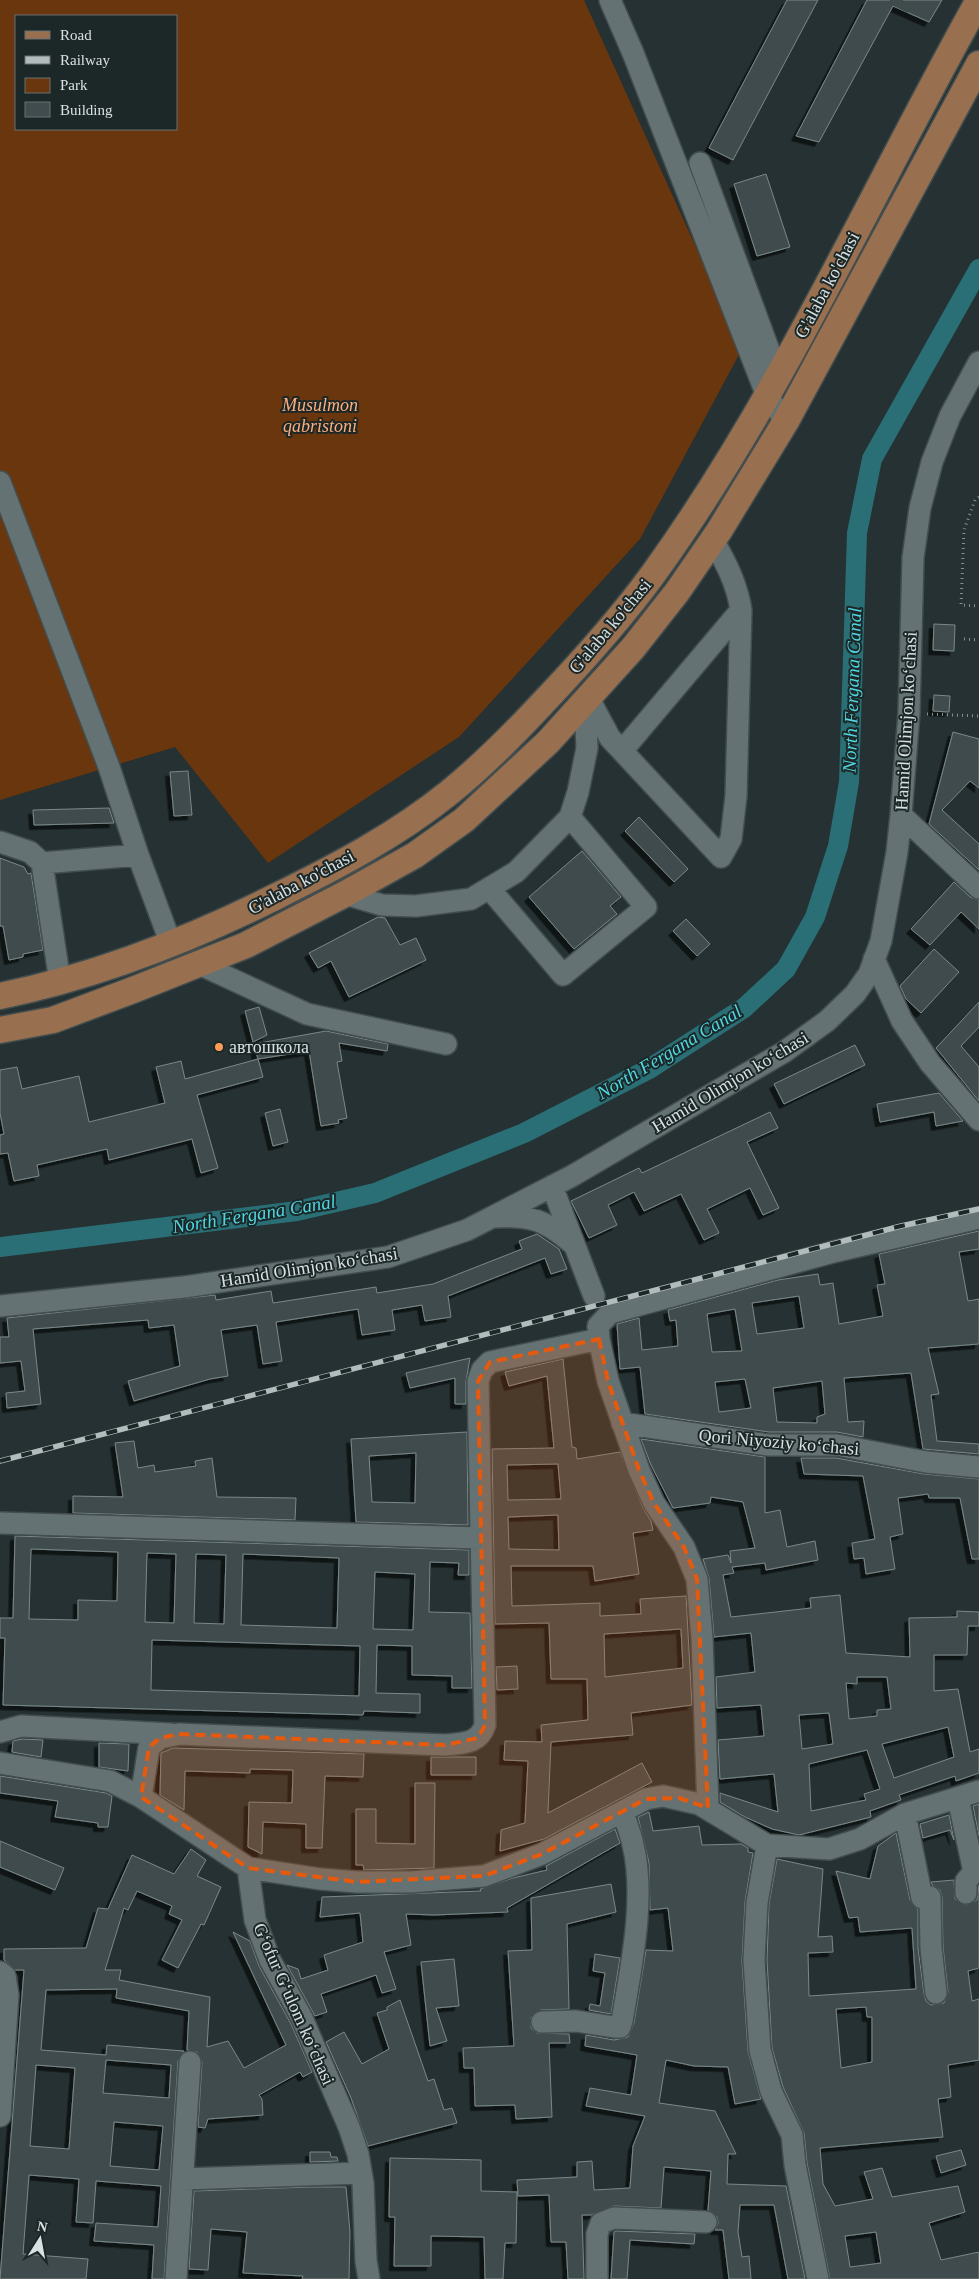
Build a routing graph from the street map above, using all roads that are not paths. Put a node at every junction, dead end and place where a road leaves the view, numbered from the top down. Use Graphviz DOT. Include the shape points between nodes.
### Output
graph roads {
  1 [pos="610,0"];
  2 [pos="979,0"];
  3 [pos="979,64"];
  4 [pos="700,163"];
  5 [pos="979,362"];
  6 [pos="772,386"];
  7 [pos="786,421"];
  8 [pos="0,482"];
  9 [pos="713,540"];
  10 [pos="742,610"];
  11 [pos="587,701"];
  12 [pos="622,751"];
  13 [pos="901,815"];
  14 [pos="570,817"];
  15 [pos="0,842"];
  16 [pos="138,855"];
  17 [pos="42,862"];
  18 [pos="977,882"];
  19 [pos="489,888"];
  20 [pos="345,894"];
  21 [pos="171,944"];
  22 [pos="874,959"];
  23 [pos="199,964"];
  24 [pos="60,982"];
  25 [pos="0,996"];
  26 [pos="0,1030"];
  27 [pos="446,1044"];
  28 [pos="979,1120"];
  29 [pos="552,1186"];
  30 [pos="491,1217"];
  31 [pos="979,1218"];
  32 [pos="575,1246"];
  33 [pos="594,1296"];
  34 [pos="0,1306"];
  35 [pos="599,1339"];
  36 [pos="622,1423"];
  37 [pos="979,1467"];
  38 [pos="0,1523"];
  39 [pos="480,1538"];
  40 [pos="0,1732"];
  41 [pos="179,1734"];
  42 [pos="0,1763"];
  43 [pos="979,1792"];
  44 [pos="141,1797"];
  45 [pos="958,1798"];
  46 [pos="708,1808"];
  47 [pos="623,1812"];
  48 [pos="905,1814"];
  49 [pos="767,1845"];
  50 [pos="248,1868"];
  51 [pos="966,1893"];
  52 [pos="0,1972"];
  53 [pos="936,1993"];
  54 [pos="542,2022"];
  55 [pos="190,2062"];
  56 [pos="0,2116"];
  57 [pos="361,2174"];
  58 [pos="184,2179"];
  59 [pos="706,2222"];
  60 [pos="176,2279"];
  61 [pos="370,2279"];
  62 [pos="596,2279"];
  63 [pos="818,2279"];
  1 -- 6 [label="street"];
  2 -- 6 [label="main road, G'alaba ko'chasi"];
  3 -- 7 [label="main road, G'alaba ko'chasi"];
  4 -- 6 [label="street"];
  5 -- 13 [label="street, Hamid Olimjon koʻchasi" via="950,416 932,462 920,508 913,558 909,713"];
  6 -- 7 [label="street"];
  6 -- 21 [label="main road, G'alaba ko'chasi" via="705,498 653,574 566,679 451,792 405,826 326,872 242,914"];
  7 -- 9 [label="main road, G'alaba ko'chasi"];
  8 -- 16 [label="street" via="106,758"];
  9 -- 10 [label="street" via="738,590"];
  9 -- 11 [label="main road, G'alaba ko'chasi" via="671,599"];
  10 -- 12 [label="street"];
  10 -- 12 [label="street" via="736,796 730,839 721,857"];
  11 -- 12 [label="street"];
  11 -- 14 [label="street" via="587,748"];
  11 -- 20 [label="main road, G'alaba ko'chasi" via="464,820 415,855"];
  13 -- 18 [label="street"];
  13 -- 22 [label="street, Hamid Olimjon koʻchasi" via="881,941"];
  14 -- 19 [label="street" via="516,872"];
  14 -- 19 [label="street" via="646,907 563,975"];
  15 -- 17 [label="street" via="30,852"];
  16 -- 17 [label="street"];
  16 -- 21 [label="street"];
  17 -- 24 [label="street"];
  19 -- 20 [label="street" via="471,899 416,906 382,906"];
  20 -- 23 [label="main road, G'alaba ko'chasi" via="246,945"];
  21 -- 24 [label="main road, G'alaba ko'chasi"];
  22 -- 28 [label="street" via="902,1021 930,1063"];
  22 -- 29 [label="street, Hamid Olimjon koʻchasi" via="869,974 855,994 827,1021 784,1052"];
  23 -- 26 [label="main road, G'alaba ko'chasi" via="53,1020"];
  23 -- 27 [label="street" via="306,1014"];
  24 -- 25 [label="main road, G'alaba ko'chasi"];
  29 -- 30 [label="street, Hamid Olimjon koʻchasi"];
  29 -- 32 [label="street"];
  30 -- 32 [label="street" via="534,1219 552,1227"];
  30 -- 34 [label="street, Hamid Olimjon koʻchasi" via="468,1230 388,1257 184,1287"];
  31 -- 35 [label="street" via="833,1252 610,1313 598,1326"];
  32 -- 33 [label="street"];
  35 -- 36 [label="street"];
  35 -- 39 [label="street" via="490,1362 482,1370 478,1381"];
  36 -- 37 [label="street, Qori Niyoziy koʻchasi" via="768,1445 837,1445 926,1462"];
  36 -- 46 [label="street" via="654,1504 684,1547 697,1579"];
  38 -- 39 [label="street"];
  39 -- 41 [label="street" via="485,1725 478,1738 445,1745"];
  40 -- 41 [label="street" via="21,1726"];
  41 -- 44 [label="street" via="160,1738 149,1748"];
  42 -- 44 [label="street" via="110,1781"];
  43 -- 45 [label="street"];
  44 -- 50 [label="street"];
  45 -- 48 [label="street"];
  45 -- 51 [label="street" via="974,1872 966,1881"];
  46 -- 47 [label="street" via="663,1796 646,1799"];
  46 -- 49 [label="street"];
  47 -- 50 [label="street" via="542,1854 484,1876 411,1882 357,1882"];
  47 -- 54 [label="street" via="634,1846 638,1899 634,1951 620,2027 576,2021"];
  48 -- 49 [label="street" via="860,1839 829,1848"];
  48 -- 53 [label="street" via="922,1898 930,1897"];
  49 -- 63 [label="street" via="757,1903 754,1960 760,2050 771,2091 792,2135"];
  50 -- 57 [label="street, Gʻofur Gʻulom koʻchasi" via="255,1920 270,1960 302,2018 349,2127"];
  52 -- 56 [label="street" via="8,1995"];
  55 -- 58 [label="street"];
  57 -- 58 [label="street"];
  57 -- 61 [label="street, Gʻofur Gʻulom koʻchasi"];
  58 -- 60 [label="street"];
  59 -- 62 [label="street" via="614,2218 601,2223 597,2234"];
}
